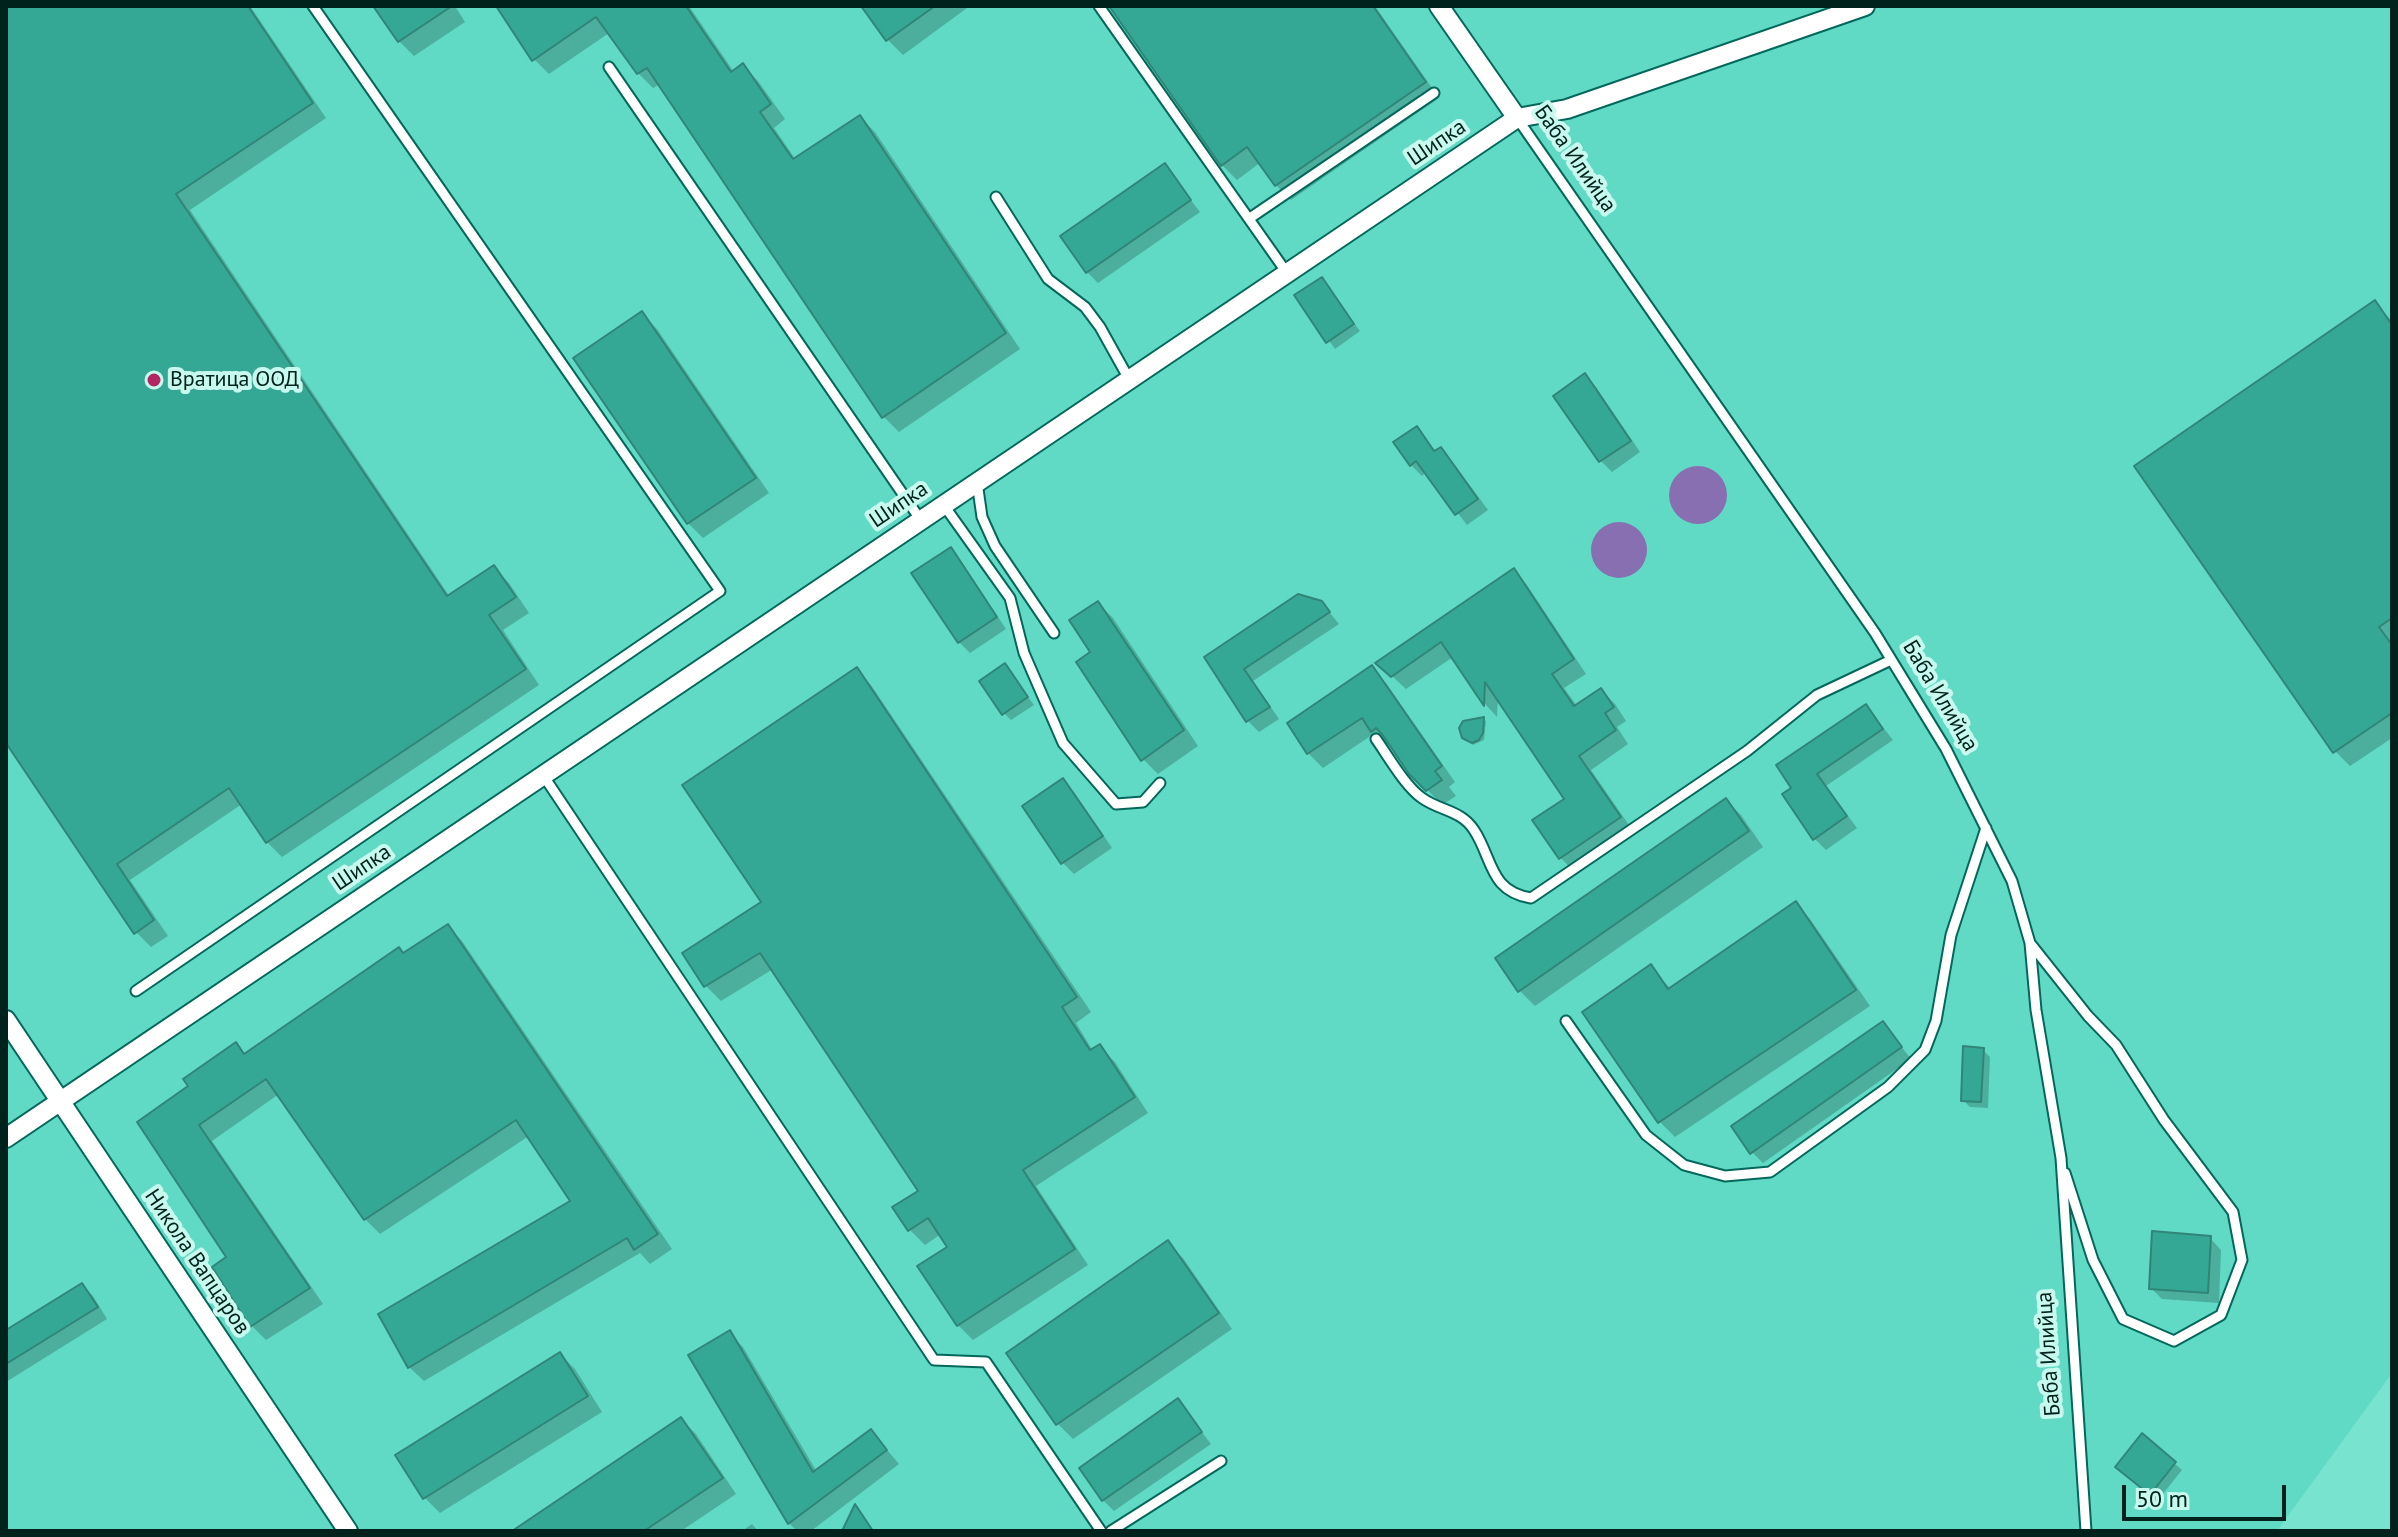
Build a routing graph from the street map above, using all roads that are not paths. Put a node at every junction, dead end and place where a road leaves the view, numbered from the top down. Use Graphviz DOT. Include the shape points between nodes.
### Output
graph roads {
  1 [pos="313,6"];
  2 [pos="1099,6"];
  3 [pos="1439,6"];
  4 [pos="1865,6"];
  5 [pos="609,67"];
  6 [pos="1434,93"];
  7 [pos="1517,118"];
  8 [pos="996,197"];
  9 [pos="1250,218"];
  10 [pos="1287,273"];
  11 [pos="1129,379"];
  12 [pos="977,482"];
  13 [pos="943,504"];
  14 [pos="920,519"];
  15 [pos="1054,633"];
  16 [pos="1891,660"];
  17 [pos="1376,739"];
  18 [pos="543,775"];
  19 [pos="1160,783"];
  20 [pos="1986,828"];
  21 [pos="2030,943"];
  22 [pos="136,991"];
  23 [pos="6,1020"];
  24 [pos="1566,1021"];
  25 [pos="60,1101"];
  26 [pos="6,1138"];
  27 [pos="2061,1158"];
  28 [pos="1221,1461"];
  29 [pos="348,1531"];
  30 [pos="1101,1531"];
  31 [pos="1111,1531"];
  32 [pos="2086,1531"];
  1 -- 22 [label="lane" via="720,591"];
  2 -- 9 [label="lane"];
  3 -- 7 [label="street, Баба Илийца"];
  4 -- 7 [label="street, Шипка" via="1567,109"];
  5 -- 14 [label="lane"];
  6 -- 9 [label="lane"];
  7 -- 10 [label="street, Шипка"];
  7 -- 16 [label="lane, Баба Илийца"];
  8 -- 11 [label="lane" via="1048,279 1093,317"];
  9 -- 10 [label="lane"];
  10 -- 11 [label="street, Шипка"];
  11 -- 12 [label="street, Шипка"];
  12 -- 13 [label="street, Шипка"];
  12 -- 15 [label="lane" via="982,517 995,546"];
  13 -- 14 [label="street, Шипка"];
  13 -- 19 [label="lane" via="1010,598 1024,653 1063,743 1116,804 1143,802"];
  14 -- 18 [label="street, Шипка"];
  16 -- 17 [label="lane" via="1817,695 1747,751 1531,898 1502,886 1474,829 1457,813 1419,796"];
  16 -- 20 [label="lane, Баба Илийца" via="1946,749"];
  18 -- 25 [label="street, Шипка"];
  18 -- 30 [label="lane" via="934,1360 986,1362"];
  20 -- 21 [label="lane, Баба Илийца" via="2012,881"];
  20 -- 24 [label="lane" via="1951,935 1936,1021 1925,1050 1888,1087 1770,1172 1725,1176 1684,1165 1646,1135"];
  21 -- 27 [label="lane, Баба Илийца"];
  21 -- 27 [label="lane" via="2116,1045 2233,1212 2242,1260 2221,1315 2174,1341 2123,1319 2093,1260"];
  23 -- 25 [label="street, Никола Вапцаров"];
  25 -- 26 [label="street, Шипка"];
  25 -- 29 [label="street, Никола Вапцаров"];
  27 -- 32 [label="lane, Баба Илийца"];
  28 -- 31 [label="lane"];
}
